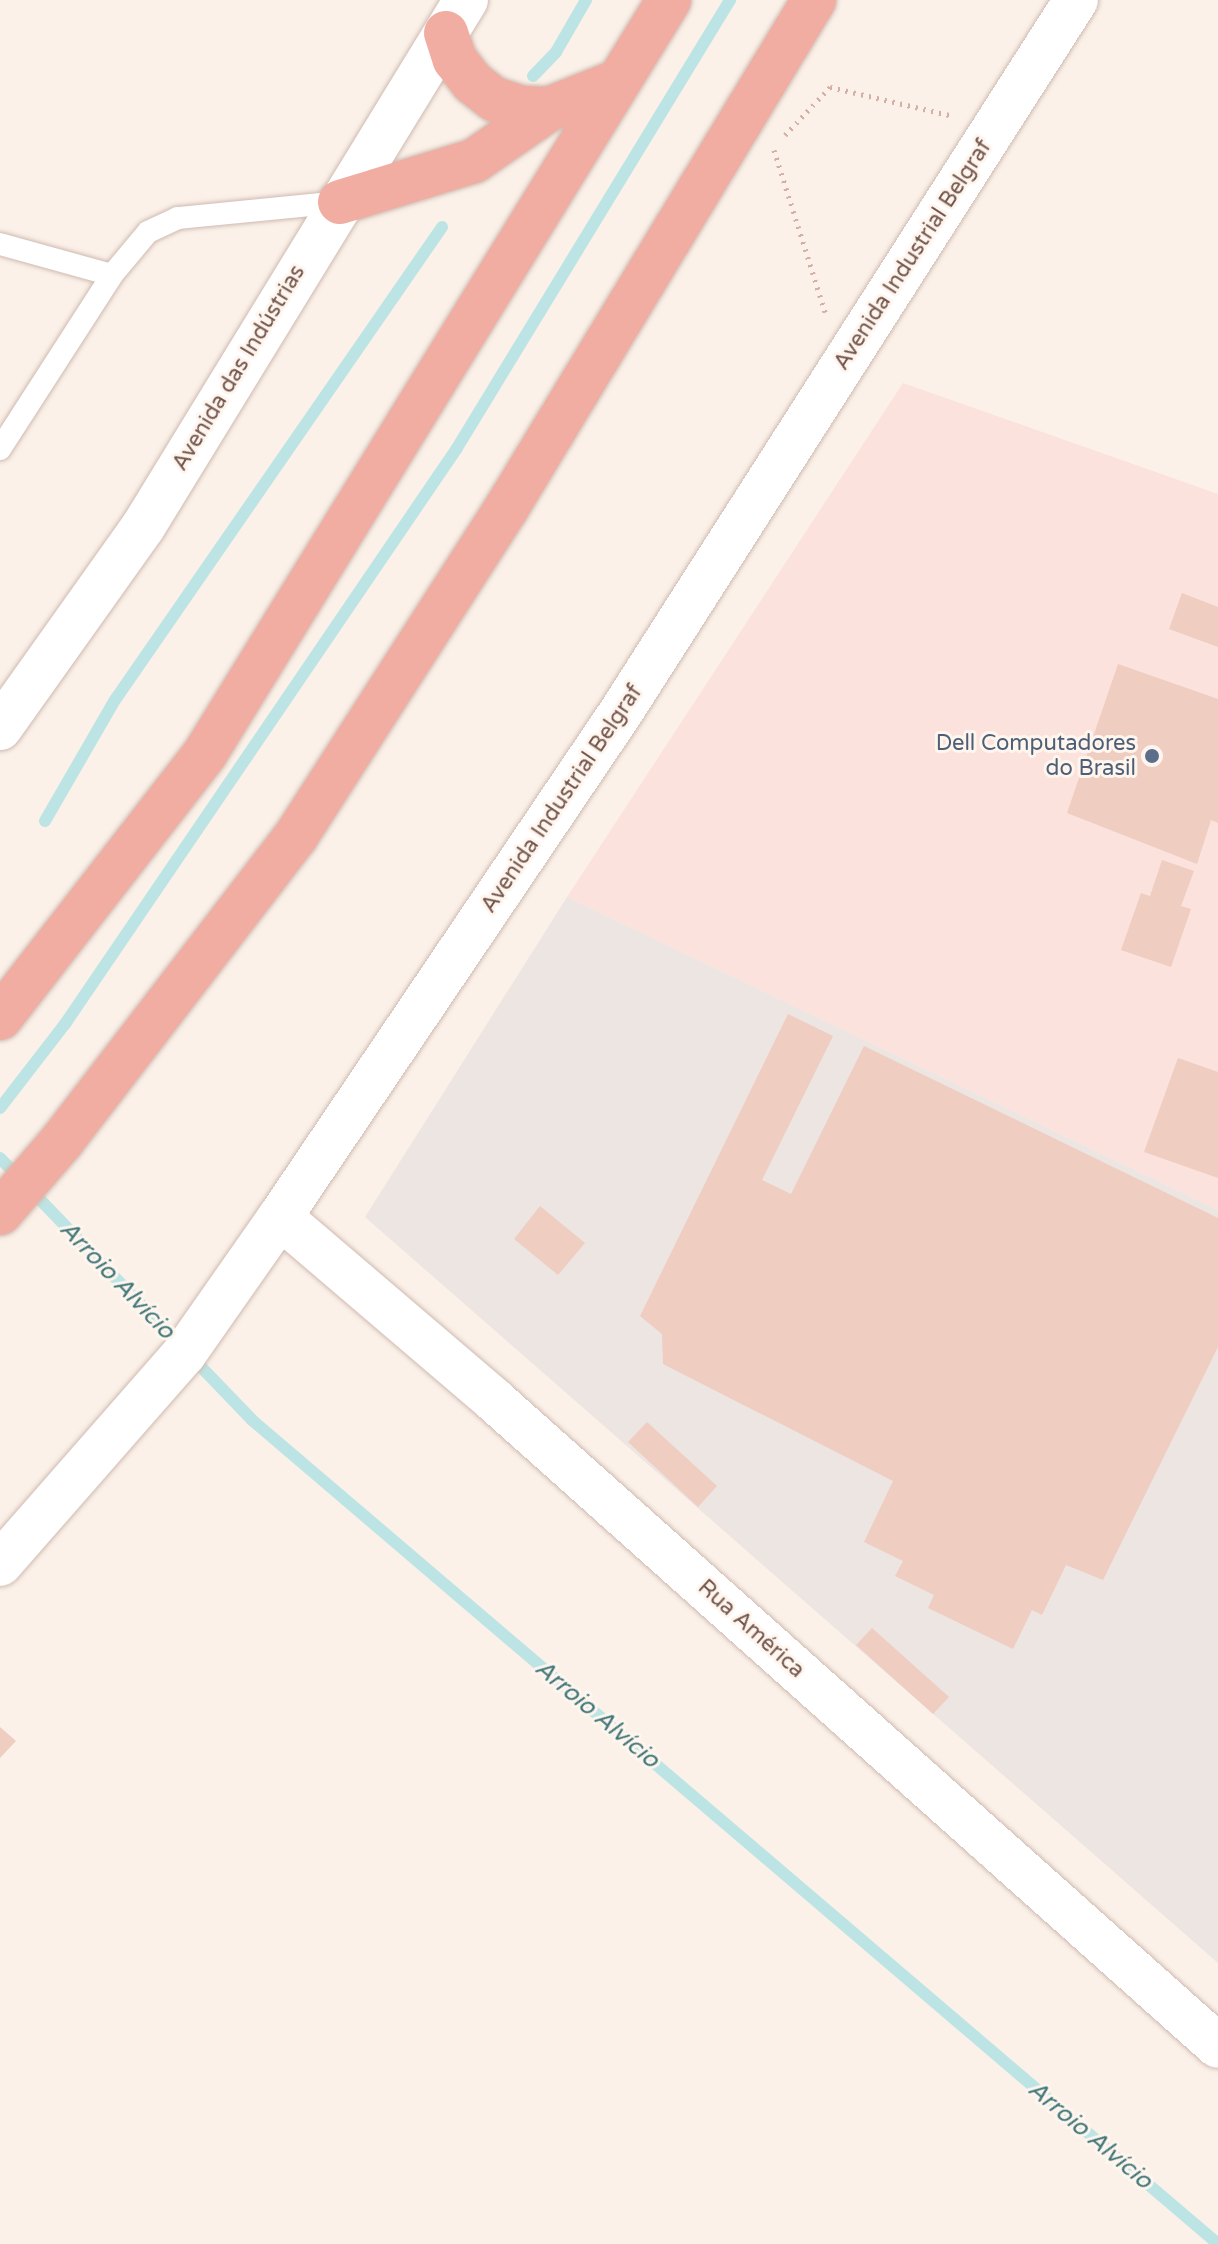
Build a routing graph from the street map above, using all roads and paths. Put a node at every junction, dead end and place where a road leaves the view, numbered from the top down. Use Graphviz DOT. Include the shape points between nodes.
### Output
graph roads {
  1 [pos="669,0"];
  2 [pos="814,0"];
  3 [pos="1076,0"];
  4 [pos="456,16"];
  5 [pos="619,81"];
  6 [pos="549,109"];
  7 [pos="996,126"];
  8 [pos="340,202"];
  9 [pos="0,244"];
  10 [pos="112,275"];
  11 [pos="842,366"];
  12 [pos="0,449"];
  13 [pos="0,728"];
  14 [pos="0,1018"];
  15 [pos="7,1205"];
  16 [pos="280,1217"];
  17 [pos="0,1564"];
  18 [pos="1218,2046"];
  1 -- 5 [label="highway"];
  2 -- 15 [label="highway" via="506,509 296,836"];
  3 -- 7 [label="main road, Avenida Industrial Belgraf"];
  4 -- 6 [label="highway" via="455,60 472,82 494,99 521,108"];
  4 -- 8 [label="main road, Avenida das Indústrias"];
  5 -- 6 [label="highway"];
  5 -- 14 [label="highway" via="206,752"];
  6 -- 8 [label="highway" via="474,161"];
  7 -- 11 [label="main road, Avenida Industrial Belgraf"];
  7 -- 11 [label="path" via="830,87 773,148"];
  8 -- 10 [label="lane" via="178,218 148,232"];
  8 -- 13 [label="main road, Avenida das Indústrias" via="143,527"];
  9 -- 10 [label="lane"];
  10 -- 12 [label="lane"];
  11 -- 16 [label="main road, Avenida Industrial Belgraf" via="621,712"];
  16 -- 17 [label="main road, Avenida Industrial Belgraf" via="193,1342"];
  16 -- 18 [label="main road, Rua América" via="506,1411"];
}
